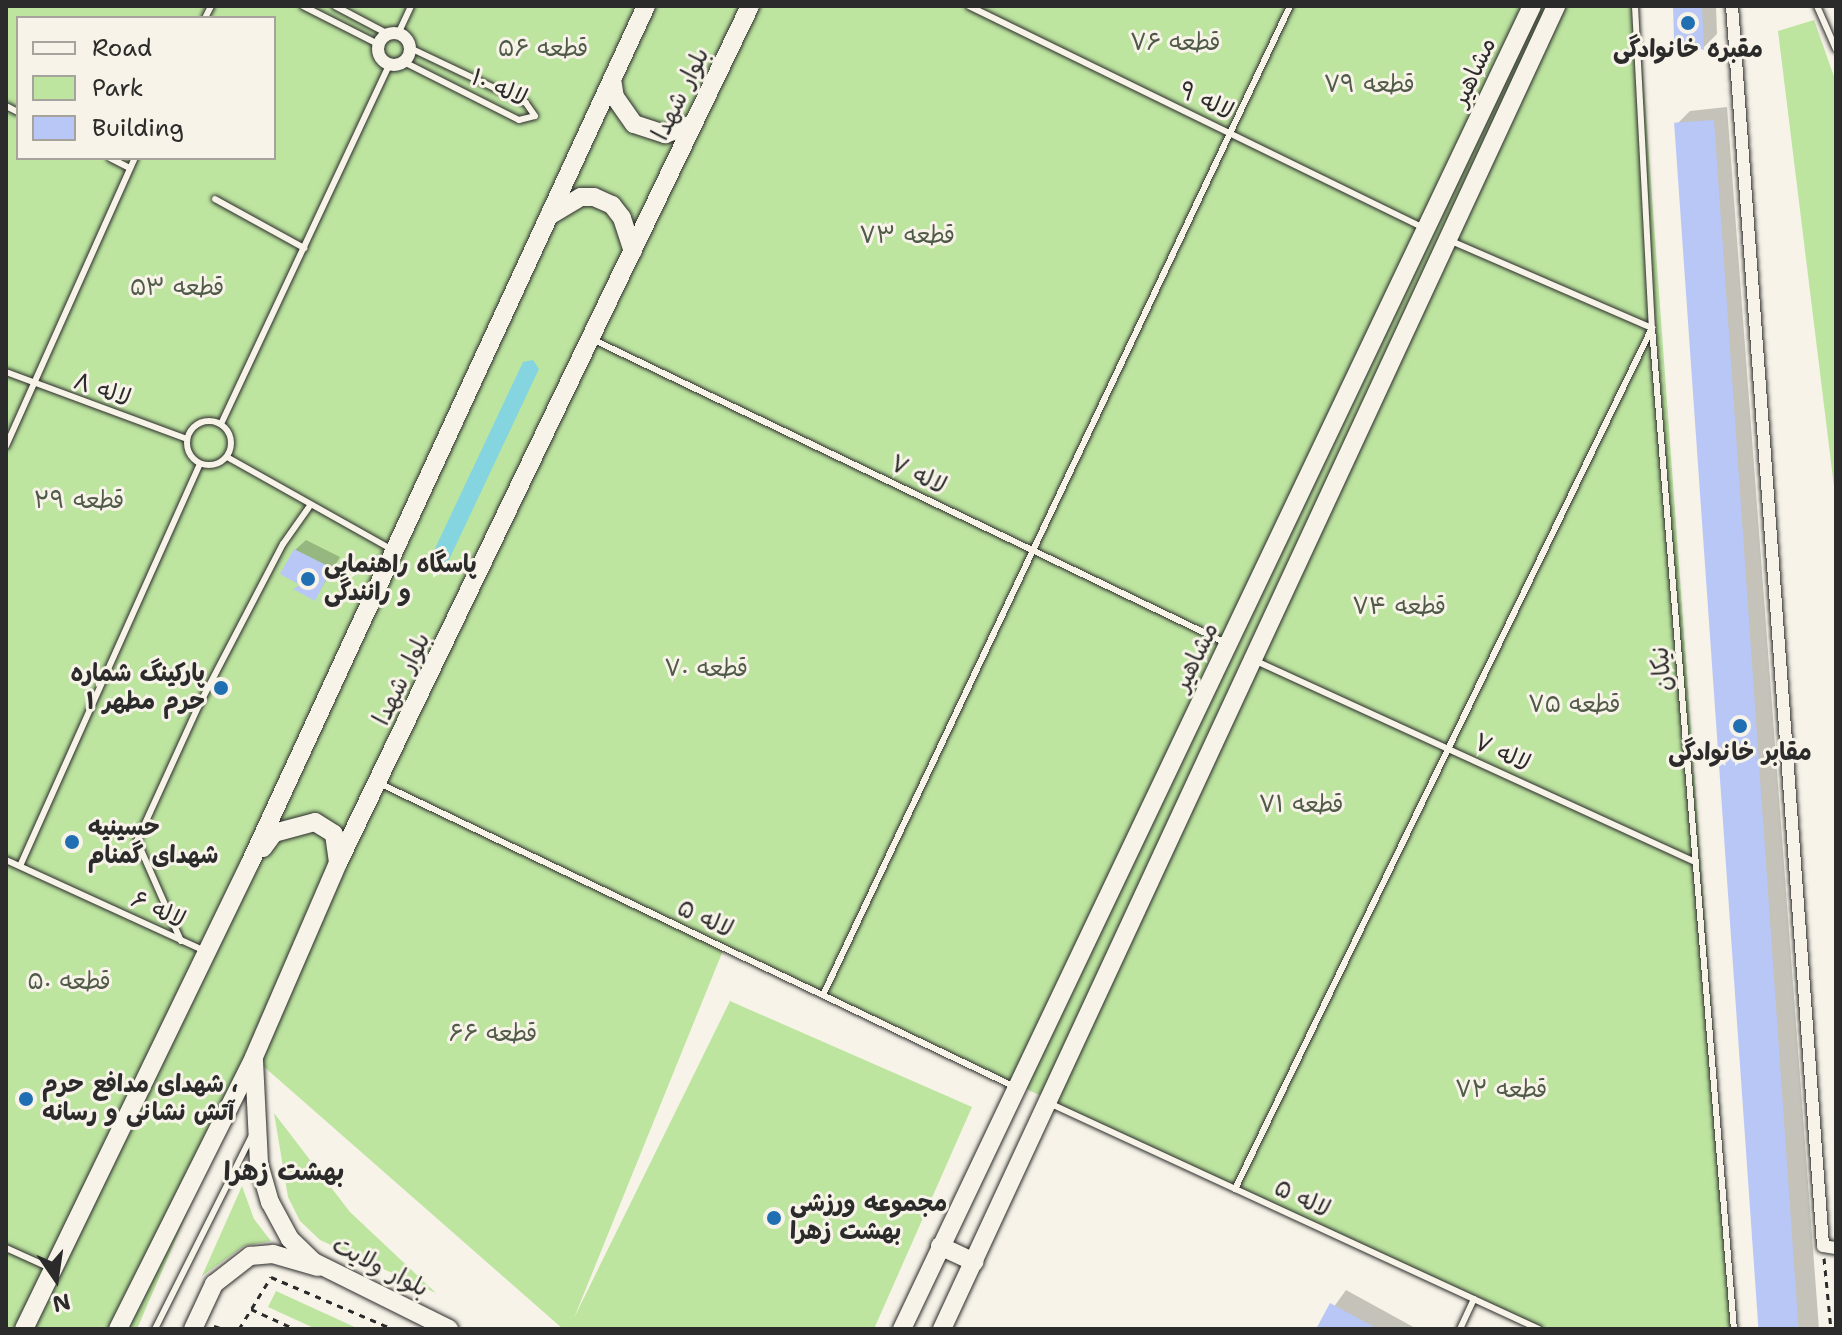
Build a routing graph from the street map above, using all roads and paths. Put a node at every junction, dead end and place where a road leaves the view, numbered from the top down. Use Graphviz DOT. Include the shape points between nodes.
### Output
graph roads {
  1 [pos="303,6"];
  2 [pos="335,6"];
  3 [pos="411,6"];
  4 [pos="646,6"];
  5 [pos="750,6"];
  6 [pos="969,6"];
  7 [pos="1290,6"];
  8 [pos="1532,6"];
  9 [pos="1556,6"];
  10 [pos="1635,6"];
  11 [pos="1732,6"];
  12 [pos="1817,6"];
  13 [pos="393,34"];
  14 [pos="378,44"];
  15 [pos="410,48"];
  16 [pos="1836,49"];
  17 [pos="404,62"];
  18 [pos="389,65"];
  19 [pos="612,79"];
  20 [pos="693,124"];
  21 [pos="1230,133"];
  22 [pos="114,160"];
  23 [pos="134,160"];
  24 [pos="130,168"];
  25 [pos="215,199"];
  26 [pos="548,217"];
  27 [pos="1427,229"];
  28 [pos="1451,241"];
  29 [pos="304,248"];
  30 [pos="633,251"];
  31 [pos="1652,328"];
  32 [pos="591,339"];
  33 [pos="6,372"];
  34 [pos="35,386"];
  35 [pos="221,424"];
  36 [pos="187,439"];
  37 [pos="6,446"];
  38 [pos="227,457"];
  39 [pos="200,464"];
  40 [pos="309,507"];
  41 [pos="393,550"];
  42 [pos="1033,550"];
  43 [pos="1228,644"];
  44 [pos="1249,658"];
  45 [pos="1445,747"];
  46 [pos="377,783"];
  47 [pos="6,860"];
  48 [pos="1695,862"];
  49 [pos="250,863"];
  50 [pos="338,863"];
  51 [pos="20,866"];
  52 [pos="181,941"];
  53 [pos="208,952"];
  54 [pos="823,995"];
  55 [pos="254,1057"];
  56 [pos="1017,1087"];
  57 [pos="1049,1103"];
  58 [pos="257,1125"];
  59 [pos="1235,1189"];
  60 [pos="940,1246"];
  61 [pos="1830,1247"];
  62 [pos="6,1248"];
  63 [pos="974,1262"];
  64 [pos="51,1269"];
  65 [pos="333,1271"];
  66 [pos="1474,1299"];
  67 [pos="251,1309"];
  68 [pos="24,1329"];
  69 [pos="118,1329"];
  70 [pos="155,1329"];
  71 [pos="193,1329"];
  72 [pos="239,1329"];
  73 [pos="295,1329"];
  74 [pos="393,1329"];
  75 [pos="449,1329"];
  76 [pos="902,1329"];
  77 [pos="942,1329"];
  78 [pos="1460,1329"];
  79 [pos="1539,1329"];
  80 [pos="1734,1329"];
  81 [pos="1831,1329"];
  1 -- 14 [label="lane"];
  2 -- 13 [label="lane"];
  3 -- 13 [label="lane"];
  4 -- 19 [label="street"];
  5 -- 20 [label="street, بلوار شهدا"];
  6 -- 21 [label="lane, لاله ۹"];
  7 -- 21 [label="lane"];
  8 -- 27 [label="street, مشاهیر"];
  9 -- 28 [label="street, مشاهیر"];
  10 -- 31 [label="lane, نیکان"];
  11 -- 61 [label="street"];
  12 -- 16 [label="lane"];
  13 -- 14 [label="street"];
  13 -- 15 [label="street"];
  14 -- 18 [label="street" via="380,59"];
  15 -- 17 [label="street"];
  15 -- 17 [label="lane, لاله ۱۰" via="526,103 535,116 519,120"];
  17 -- 18 [label="street"];
  18 -- 29 [label="lane"];
  19 -- 20 [label="street" via="615,97 634,124 665,134"];
  19 -- 26 [label="street"];
  20 -- 30 [label="street, بلوار شهدا"];
  21 -- 27 [label="lane, لاله ۹"];
  21 -- 42 [label="lane"];
  22 -- 24 [label="lane"];
  23 -- 24 [label="lane"];
  24 -- 34 [label="lane"];
  25 -- 29 [label="lane"];
  26 -- 30 [label="street" via="567,203 594,197 612,205 622,218"];
  26 -- 41 [label="street"];
  27 -- 43 [label="street, مشاهیر"];
  28 -- 31 [label="lane"];
  28 -- 44 [label="street, مشاهیر"];
  29 -- 35 [label="lane"];
  30 -- 32 [label="street, بلوار شهدا"];
  31 -- 45 [label="lane"];
  31 -- 48 [label="lane, نیکان"];
  32 -- 42 [label="lane, لاله ۷"];
  32 -- 46 [label="street, بلوار شهدا"];
  33 -- 34 [label="lane, لاله ۸"];
  34 -- 36 [label="lane, لاله ۸"];
  34 -- 37 [label="lane"];
  35 -- 36 [label="lane" via="200,422"];
  35 -- 38 [label="lane" via="230,436"];
  36 -- 39 [label="lane" via="189,454"];
  38 -- 39 [label="lane" via="214,465"];
  38 -- 40 [label="lane"];
  39 -- 51 [label="lane"];
  40 -- 41 [label="lane"];
  40 -- 52 [label="lane" via="283,544 198,707 137,841"];
  41 -- 49 [label="street"];
  42 -- 43 [label="lane, لاله ۷"];
  42 -- 54 [label="lane"];
  43 -- 56 [label="street, مشاهیر"];
  44 -- 45 [label="lane, لاله ۷"];
  44 -- 57 [label="street, مشاهیر"];
  45 -- 48 [label="lane, لاله ۷"];
  45 -- 59 [label="lane"];
  46 -- 50 [label="street, بلوار شهدا"];
  46 -- 54 [label="lane, لاله ۵"];
  47 -- 51 [label="lane, لاله ۶"];
  48 -- 80 [label="lane, نیکان"];
  49 -- 50 [label="street" via="274,833 315,822 334,834"];
  49 -- 53 [label="street"];
  50 -- 55 [label="street, بلوار شهدا"];
  51 -- 52 [label="lane, لاله ۶"];
  52 -- 53 [label="lane, لاله ۶"];
  53 -- 64 [label="street"];
  54 -- 56 [label="lane, لاله ۵"];
  55 -- 58 [label="street, بلوار ولایت"];
  55 -- 69 [label="street, بلوار شهدا"];
  56 -- 60 [label="street, مشاهیر"];
  57 -- 59 [label="lane, لاله ۵"];
  57 -- 63 [label="street, مشاهیر"];
  58 -- 65 [label="street, بلوار ولایت" via="259,1164 270,1202 290,1239"];
  58 -- 70 [label="lane"];
  59 -- 66 [label="lane, لاله ۵"];
  60 -- 63 [label="street"];
  60 -- 76 [label="street, مشاهیر"];
  61 -- 81 [label="path"];
  62 -- 64 [label="lane"];
  63 -- 77 [label="street, مشاهیر"];
  64 -- 68 [label="street"];
  65 -- 71 [label="street" via="273,1254 250,1256 214,1284"];
  65 -- 75 [label="street, بلوار ولایت"];
  66 -- 78 [label="lane"];
  66 -- 79 [label="lane, لاله ۵"];
  67 -- 72 [label="path"];
  67 -- 73 [label="path"];
  67 -- 74 [label="path" via="271,1277"];
}
